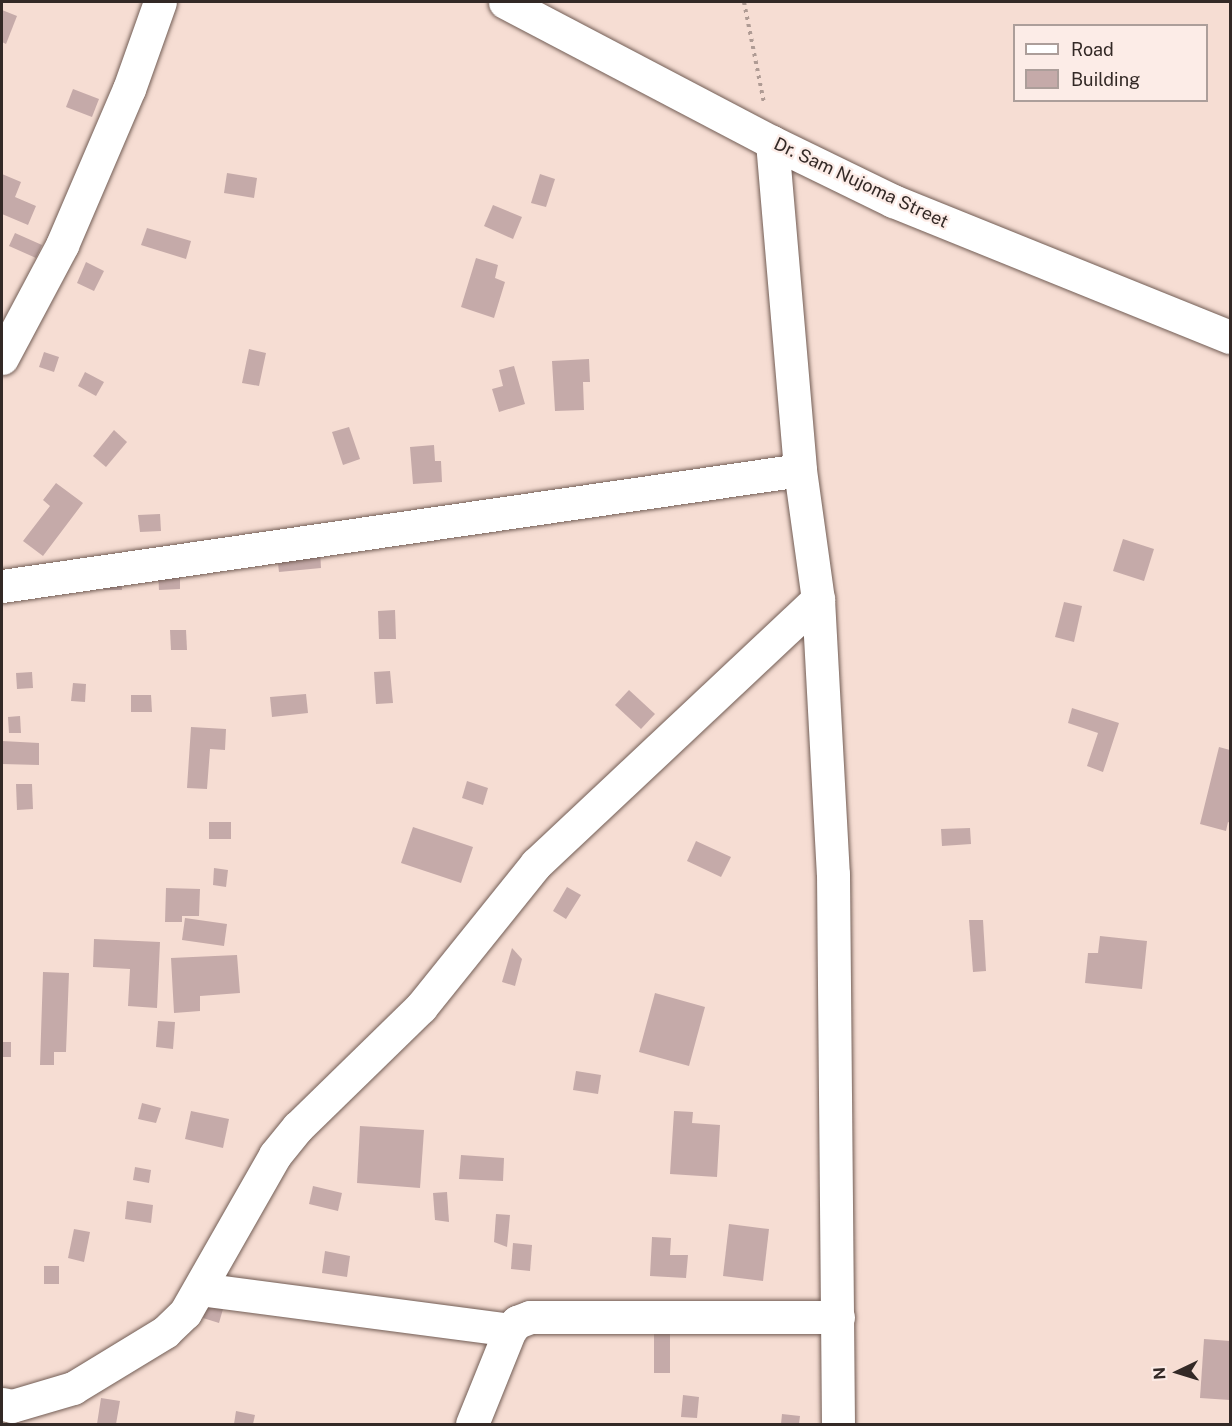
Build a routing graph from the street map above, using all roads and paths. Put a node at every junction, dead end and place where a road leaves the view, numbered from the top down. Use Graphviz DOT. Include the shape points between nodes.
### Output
graph roads {
  1 [pos="160,2"];
  2 [pos="505,2"];
  3 [pos="744,2"];
  4 [pos="772,142"];
  5 [pos="1230,337"];
  6 [pos="2,358"];
  7 [pos="800,470"];
  8 [pos="2,586"];
  9 [pos="818,599"];
  10 [pos="200,1289"];
  11 [pos="838,1317"];
  12 [pos="510,1330"];
  13 [pos="5,1411"];
  14 [pos="472,1425"];
  15 [pos="838,1425"];
  1 -- 6 [label="street" via="129,89 62,245"];
  2 -- 4 [label="street, Dr. Sam Nujoma Street"];
  3 -- 4 [label="path"];
  4 -- 5 [label="street, Dr. Sam Nujoma Street" via="893,201"];
  4 -- 7 [label="street"];
  7 -- 8 [label="street"];
  7 -- 9 [label="street"];
  9 -- 10 [label="street" via="536,864 421,1006 298,1127 275,1155"];
  9 -- 11 [label="street" via="833,874"];
  10 -- 12 [label="street"];
  10 -- 13 [label="street" via="185,1313 165,1332 127,1357 73,1388"];
  11 -- 12 [label="street" via="530,1317"];
  11 -- 15 [label="street"];
  12 -- 14 [label="street"];
}
